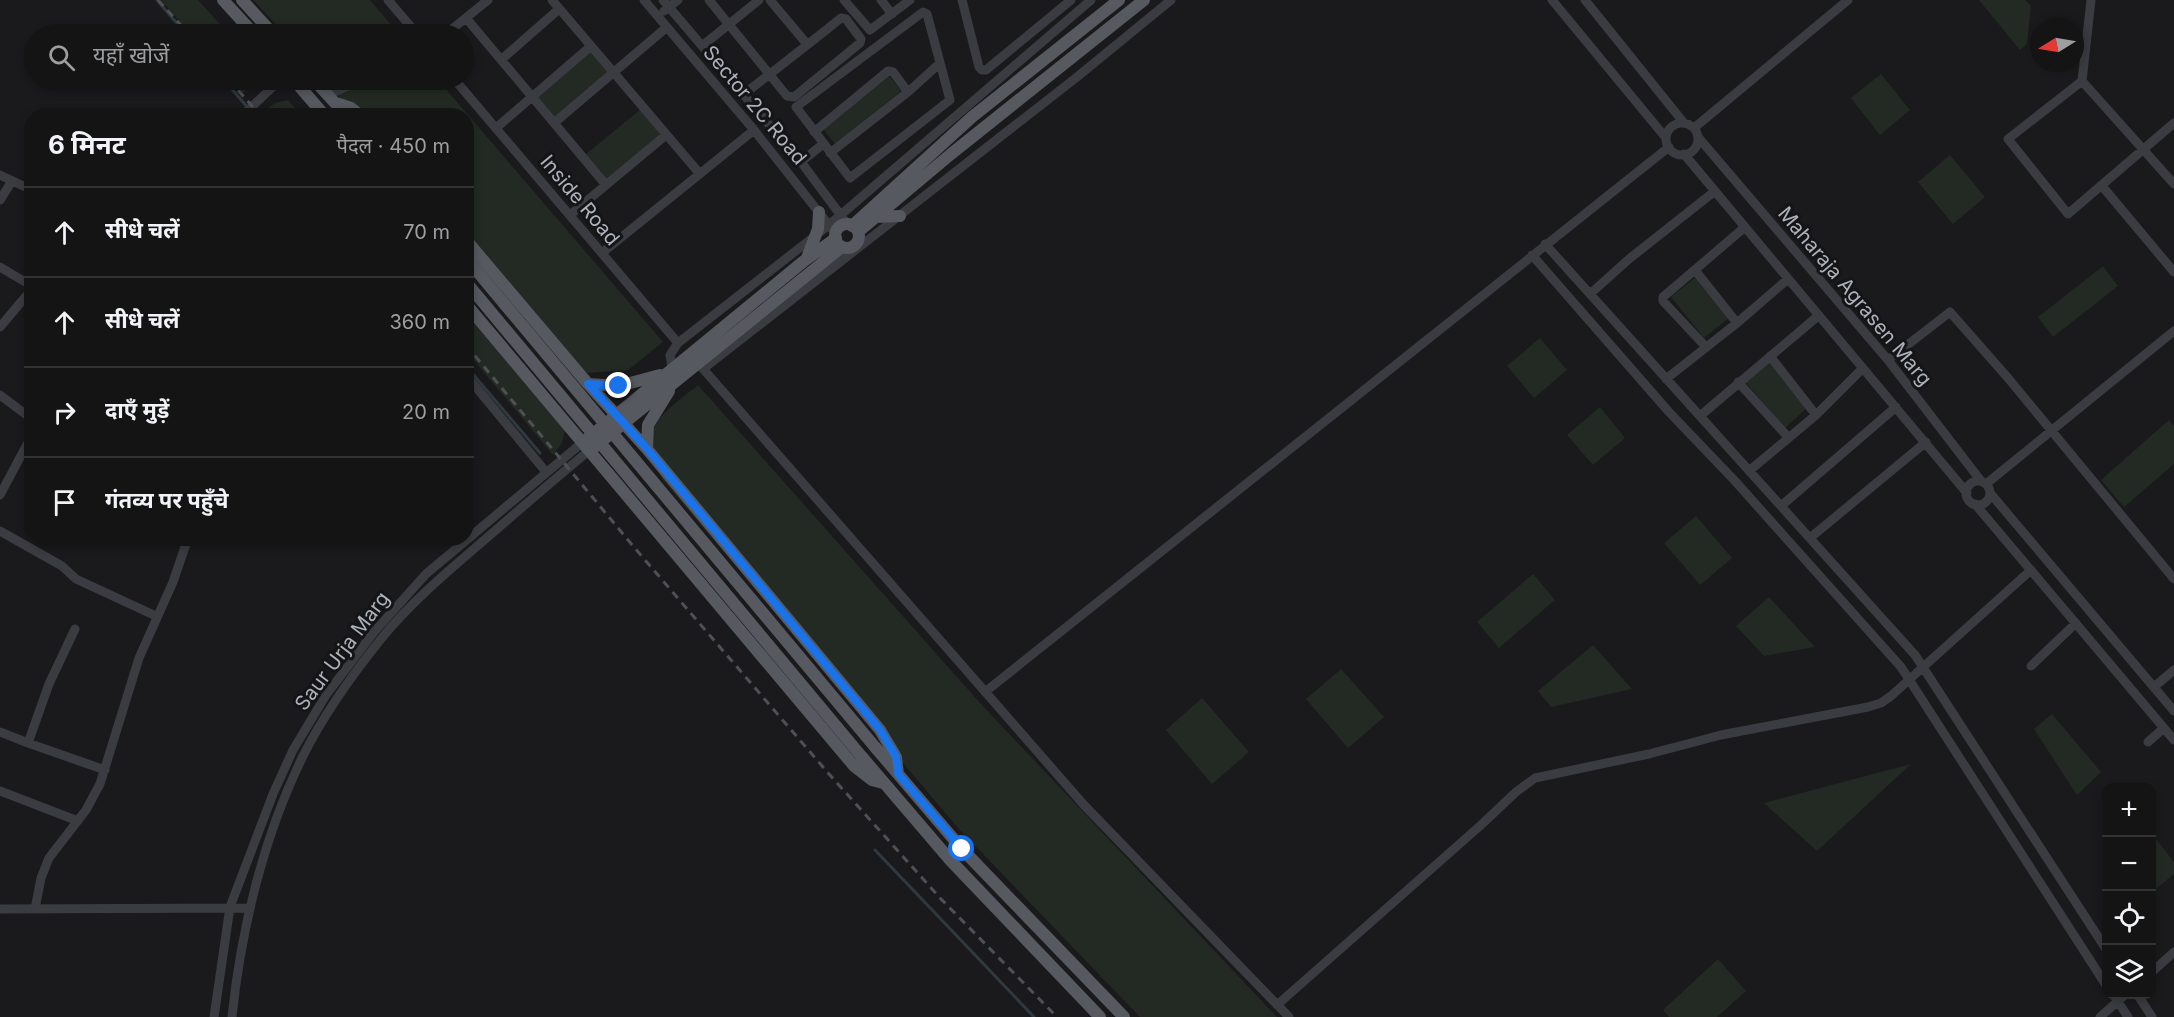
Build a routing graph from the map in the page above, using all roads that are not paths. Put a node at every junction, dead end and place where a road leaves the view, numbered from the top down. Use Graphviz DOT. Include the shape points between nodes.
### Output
graph roads {
  1 [pos="223,0"];
  2 [pos="242,0"];
  3 [pos="402,0"];
  4 [pos="488,0"];
  5 [pos="552,0"];
  6 [pos="644,0"];
  7 [pos="678,0"];
  8 [pos="709,0"];
  9 [pos="759,0"];
  10 [pos="770,0"];
  11 [pos="844,0"];
  12 [pos="880,0"];
  13 [pos="910,0"];
  14 [pos="962,0"];
  15 [pos="1071,0"];
  16 [pos="1091,0"];
  17 [pos="1119,0"];
  18 [pos="1144,0"];
  19 [pos="1171,0"];
  20 [pos="1552,0"];
  21 [pos="1848,0"];
  22 [pos="2091,0"];
  23 [pos="1588,1"];
  24 [pos="391,4"];
  25 [pos="666,4"];
  26 [pos="560,9"];
  27 [pos="892,14"];
  28 [pos="658,16"];
  29 [pos="466,18"];
  30 [pos="1047,19"];
  31 [pos="245,24"];
  32 [pos="264,24"];
  33 [pos="408,24"];
  34 [pos="459,24"];
  35 [pos="471,24"];
  36 [pos="729,24"];
  37 [pos="667,27"];
  38 [pos="474,28"];
  39 [pos="1056,28"];
  40 [pos="807,44"];
  41 [pos="591,46"];
  42 [pos="702,46"];
  43 [pos="501,60"];
  44 [pos="940,63"];
  45 [pos="614,72"];
  46 [pos="770,74"];
  47 [pos="2082,81"];
  48 [pos="269,90"];
  49 [pos="302,90"];
  50 [pos="323,90"];
  51 [pos="346,90"];
  52 [pos="464,90"];
  53 [pos="908,92"];
  54 [pos="743,95"];
  55 [pos="532,97"];
  56 [pos="332,99"];
  57 [pos="251,108"];
  58 [pos="318,108"];
  59 [pos="340,108"];
  60 [pos="351,108"];
  61 [pos="554,123"];
  62 [pos="1683,123"];
  63 [pos="2174,123"];
  64 [pos="496,128"];
  65 [pos="754,130"];
  66 [pos="814,132"];
  67 [pos="1696,132"];
  68 [pos="666,135"];
  69 [pos="1668,142"];
  70 [pos="823,144"];
  71 [pos="2144,148"];
  72 [pos="830,153"];
  73 [pos="1684,154"];
  74 [pos="801,162"];
  75 [pos="700,174"];
  76 [pos="0,175"];
  77 [pos="12,181"];
  78 [pos="2174,184"];
  79 [pos="606,185"];
  80 [pos="24,186"];
  81 [pos="2102,186"];
  82 [pos="1714,191"];
  83 [pos="0,200"];
  84 [pos="819,212"];
  85 [pos="570,215"];
  86 [pos="900,216"];
  87 [pos="876,217"];
  88 [pos="850,224"];
  89 [pos="1745,227"];
  90 [pos="816,234"];
  91 [pos="836,236"];
  92 [pos="1545,244"];
  93 [pos="474,249"];
  94 [pos="602,253"];
  95 [pos="1532,255"];
  96 [pos="807,259"];
  97 [pos="0,267"];
  98 [pos="474,268"];
  99 [pos="1695,270"];
  100 [pos="2174,273"];
  101 [pos="1788,279"];
  102 [pos="24,283"];
  103 [pos="474,292"];
  104 [pos="1590,294"];
  105 [pos="24,298"];
  106 [pos="474,313"];
  107 [pos="1818,316"];
  108 [pos="1737,323"];
  109 [pos="0,327"];
  110 [pos="2174,331"];
  111 [pos="678,343"];
  112 [pos="1706,346"];
  113 [pos="1770,356"];
  114 [pos="1888,360"];
  115 [pos="701,366"];
  116 [pos="1863,368"];
  117 [pos="671,375"];
  118 [pos="1666,379"];
  119 [pos="1738,382"];
  120 [pos="588,384"];
  121 [pos="474,385"];
  122 [pos="0,395"];
  123 [pos="1896,406"];
  124 [pos="24,413"];
  125 [pos="1816,416"];
  126 [pos="1700,417"];
  127 [pos="620,419"];
  128 [pos="2052,431"];
  129 [pos="1788,437"];
  130 [pos="1926,442"];
  131 [pos="586,446"];
  132 [pos="647,449"];
  133 [pos="24,450"];
  134 [pos="1749,471"];
  135 [pos="546,472"];
  136 [pos="1986,486"];
  137 [pos="1967,493"];
  138 [pos="0,495"];
  139 [pos="1975,504"];
  140 [pos="1781,506"];
  141 [pos="0,531"];
  142 [pos="474,533"];
  143 [pos="1810,538"];
  144 [pos="24,545"];
  145 [pos="27,546"];
  146 [pos="186,546"];
  147 [pos="459,546"];
  148 [pos="2031,570"];
  149 [pos="2174,579"];
  150 [pos="156,616"];
  151 [pos="2076,623"];
  152 [pos="75,629"];
  153 [pos="1922,666"];
  154 [pos="2031,666"];
  155 [pos="2174,670"];
  156 [pos="1908,680"];
  157 [pos="2154,687"];
  158 [pos="985,692"];
  159 [pos="2174,711"];
  160 [pos="2164,728"];
  161 [pos="0,732"];
  162 [pos="2174,740"];
  163 [pos="2148,742"];
  164 [pos="27,743"];
  165 [pos="105,770"];
  166 [pos="898,774"];
  167 [pos="884,783"];
  168 [pos="0,791"];
  169 [pos="78,821"];
  170 [pos="2034,837"];
  171 [pos="2017,847"];
  172 [pos="230,907"];
  173 [pos="250,908"];
  174 [pos="0,909"];
  175 [pos="35,909"];
  176 [pos="2103,945"];
  177 [pos="2174,952"];
  178 [pos="2156,968"];
  179 [pos="2102,979"];
  180 [pos="2114,999"];
  181 [pos="2116,999"];
  182 [pos="2140,999"];
  183 [pos="1277,1005"];
  184 [pos="214,1017"];
  185 [pos="232,1017"];
  186 [pos="1100,1017"];
  187 [pos="1124,1017"];
  188 [pos="1289,1017"];
  189 [pos="2100,1017"];
  190 [pos="2128,1017"];
  191 [pos="2152,1017"];
  1 -- 31 [label="main road"];
  2 -- 32 [label="main road"];
  3 -- 24 [label="street"];
  4 -- 29 [label="street"];
  5 -- 26 [label="street"];
  6 -- 28 [label="street, Sector 2C Road"];
  7 -- 25 [label="street"];
  8 -- 36 [label="street"];
  9 -- 36 [label="street"];
  10 -- 40 [label="street"];
  11 -- 27 [label="street" via="870,30"];
  12 -- 27 [label="street"];
  13 -- 27 [label="street"];
  14 -- 30 [label="street" via="978,67 982,70"];
  15 -- 30 [label="street"];
  16 -- 39 [label="street"];
  17 -- 88 [label="main road" via="972,117"];
  18 -- 87 [label="main road"];
  19 -- 86 [label="street"];
  20 -- 69 [label="street"];
  21 -- 67 [label="street"];
  22 -- 47 [label="street"];
  23 -- 62 [label="street"];
  24 -- 33 [label="street"];
  25 -- 28 [label="street"];
  25 -- 42 [label="street, Sector 2C Road"];
  26 -- 41 [label="street"];
  26 -- 43 [label="street"];
  28 -- 37 [label="street, Sector 2C Road"];
  29 -- 34 [label="street"];
  29 -- 35 [label="street"];
  30 -- 39 [label="street"];
  36 -- 42 [label="street"];
  36 -- 46 [label="street"];
  37 -- 45 [label="street"];
  37 -- 65 [label="street, Sector 2C Road"];
  38 -- 43 [label="street"];
  39 -- 88 [label="street"];
  40 -- 46 [label="street"];
  40 -- 46 [label="street" via="844,18 861,41 794,96 787,96"];
  41 -- 45 [label="street"];
  41 -- 55 [label="street"];
  42 -- 54 [label="street, Sector 2C Road"];
  43 -- 55 [label="street"];
  44 -- 53 [label="street"];
  44 -- 66 [label="street" via="927,14 923,12 797,106 796,110"];
  44 -- 72 [label="street" via="950,96 948,102 852,178"];
  45 -- 61 [label="street"];
  45 -- 68 [label="street"];
  46 -- 54 [label="street"];
  47 -- 71 [label="street"];
  47 -- 81 [label="street" via="2008,139 2068,214"];
  48 -- 57 [label="street"];
  49 -- 58 [label="main road"];
  50 -- 56 [label="main road"];
  51 -- 56 [label="street"];
  52 -- 64 [label="street, Inside Road"];
  53 -- 66 [label="street" via="888,71"];
  53 -- 72 [label="street"];
  54 -- 74 [label="street, Sector 2C Road"];
  55 -- 61 [label="street"];
  55 -- 64 [label="street"];
  56 -- 59 [label="main road"];
  56 -- 60 [label="main road"];
  61 -- 79 [label="street"];
  62 -- 67 [label="street"];
  62 -- 69 [label="street" via="1674,125"];
  63 -- 71 [label="street"];
  64 -- 85 [label="street, Inside Road"];
  65 -- 75 [label="street"];
  65 -- 84 [label="street, Sector 2C Road"];
  66 -- 70 [label="street"];
  67 -- 73 [label="street" via="1695,148"];
  67 -- 114 [label="street, Maharaja Agrasen Marg"];
  68 -- 75 [label="street"];
  68 -- 79 [label="street"];
  69 -- 73 [label="street" via="1676,154"];
  69 -- 92 [label="street"];
  70 -- 72 [label="street"];
  70 -- 74 [label="street"];
  71 -- 78 [label="street"];
  71 -- 81 [label="street"];
  73 -- 82 [label="street, Maharaja Agrasen Marg"];
  74 -- 88 [label="street, Sector 2C Road"];
  75 -- 94 [label="street"];
  76 -- 77 [label="street"];
  77 -- 80 [label="street"];
  77 -- 83 [label="street"];
  79 -- 85 [label="street"];
  81 -- 100 [label="street"];
  82 -- 89 [label="street, Maharaja Agrasen Marg"];
  82 -- 104 [label="street"];
  84 -- 90 [label="main road"];
  84 -- 91 [label="street, Sector 2C Road"];
  85 -- 94 [label="street, Inside Road"];
  86 -- 87 [label="main road"];
  86 -- 115 [label="street"];
  87 -- 88 [label="main road"];
  88 -- 91 [label="main road" via="842,226"];
  88 -- 91 [label="main road" via="858,240 854,246 847,248"];
  89 -- 99 [label="street"];
  89 -- 101 [label="street, Maharaja Agrasen Marg"];
  90 -- 91 [label="street"];
  90 -- 96 [label="main road"];
  90 -- 111 [label="street"];
  91 -- 96 [label="main road"];
  91 -- 115 [label="main road"];
  92 -- 95 [label="street"];
  92 -- 104 [label="street"];
  93 -- 120 [label="main road"];
  94 -- 111 [label="street, Inside Road"];
  95 -- 156 [label="street" via="1901,667"];
  95 -- 158 [label="street"];
  96 -- 117 [label="main road"];
  97 -- 102 [label="street"];
  98 -- 166 [label="main road, bridge"];
  99 -- 108 [label="street"];
  99 -- 112 [label="street" via="1662,299"];
  101 -- 107 [label="street, Maharaja Agrasen Marg"];
  101 -- 108 [label="street"];
  103 -- 167 [label="main road, bridge"];
  104 -- 118 [label="street"];
  105 -- 109 [label="street"];
  106 -- 131 [label="main road"];
  107 -- 113 [label="street"];
  107 -- 116 [label="street, Maharaja Agrasen Marg"];
  108 -- 112 [label="street"];
  110 -- 128 [label="street"];
  111 -- 117 [label="street" via="670,355"];
  112 -- 118 [label="street"];
  113 -- 119 [label="street"];
  113 -- 125 [label="street"];
  114 -- 128 [label="street" via="1950,312"];
  114 -- 136 [label="street, Maharaja Agrasen Marg"];
  115 -- 117 [label="main road"];
  115 -- 158 [label="street"];
  116 -- 123 [label="street, Maharaja Agrasen Marg"];
  116 -- 125 [label="street"];
  117 -- 120 [label="main road" via="619,386"];
  117 -- 127 [label="main road"];
  117 -- 132 [label="main road" via="648,425"];
  118 -- 126 [label="street"];
  119 -- 126 [label="street"];
  119 -- 129 [label="street"];
  120 -- 127 [label="main road"];
  121 -- 135 [label="street"];
  122 -- 124 [label="street"];
  123 -- 130 [label="street, Maharaja Agrasen Marg"];
  123 -- 140 [label="street"];
  125 -- 129 [label="street"];
  126 -- 134 [label="street"];
  127 -- 131 [label="main road"];
  127 -- 132 [label="main road"];
  128 -- 136 [label="street"];
  128 -- 149 [label="street"];
  129 -- 134 [label="street"];
  130 -- 137 [label="street, Maharaja Agrasen Marg"];
  130 -- 143 [label="street"];
  131 -- 135 [label="street, Saur Urja Marg"];
  131 -- 167 [label="main road" via="854,766 872,780"];
  131 -- 173 [label="street, Saur Urja Marg" via="435,583 382,638 333,704 303,755 280,808"];
  132 -- 166 [label="main road" via="880,730 896,757"];
  133 -- 138 [label="street"];
  134 -- 140 [label="street"];
  135 -- 142 [label="street, Saur Urja Marg"];
  136 -- 137 [label="street" via="1970,485"];
  136 -- 139 [label="street" via="1985,502"];
  136 -- 157 [label="street, Maharaja Agrasen Marg"];
  137 -- 139 [label="street, Maharaja Agrasen Marg"];
  139 -- 148 [label="street, Maharaja Agrasen Marg"];
  140 -- 143 [label="street"];
  141 -- 144 [label="street"];
  143 -- 153 [label="street"];
  145 -- 150 [label="street" via="62,566 76,579"];
  146 -- 150 [label="street"];
  147 -- 172 [label="street, Saur Urja Marg" via="426,574 374,632 326,695 289,759"];
  148 -- 151 [label="street, Maharaja Agrasen Marg"];
  148 -- 153 [label="street"];
  150 -- 165 [label="street"];
  151 -- 154 [label="street"];
  151 -- 160 [label="street, Maharaja Agrasen Marg"];
  152 -- 164 [label="street"];
  153 -- 156 [label="street"];
  153 -- 170 [label="street"];
  155 -- 157 [label="street"];
  156 -- 171 [label="street"];
  156 -- 183 [label="street" via="1881,703 1868,707 1721,735 1535,778"];
  157 -- 159 [label="street, Maharaja Agrasen Marg"];
  158 -- 183 [label="street" via="1084,805"];
  160 -- 162 [label="street, Maharaja Agrasen Marg"];
  160 -- 163 [label="street"];
  161 -- 164 [label="street"];
  164 -- 165 [label="street"];
  165 -- 169 [label="street"];
  166 -- 187 [label="main road" via="962,849"];
  167 -- 186 [label="main road" via="951,861"];
  168 -- 169 [label="street"];
  169 -- 175 [label="street" via="44,867"];
  170 -- 171 [label="street"];
  170 -- 176 [label="street"];
  171 -- 179 [label="street"];
  172 -- 173 [label="street"];
  172 -- 175 [label="street"];
  172 -- 184 [label="street, Saur Urja Marg"];
  173 -- 185 [label="street, Saur Urja Marg"];
  174 -- 175 [label="street"];
  177 -- 178 [label="street"];
  180 -- 189 [label="street"];
  181 -- 190 [label="street"];
  182 -- 191 [label="street"];
  183 -- 188 [label="street"];
}
